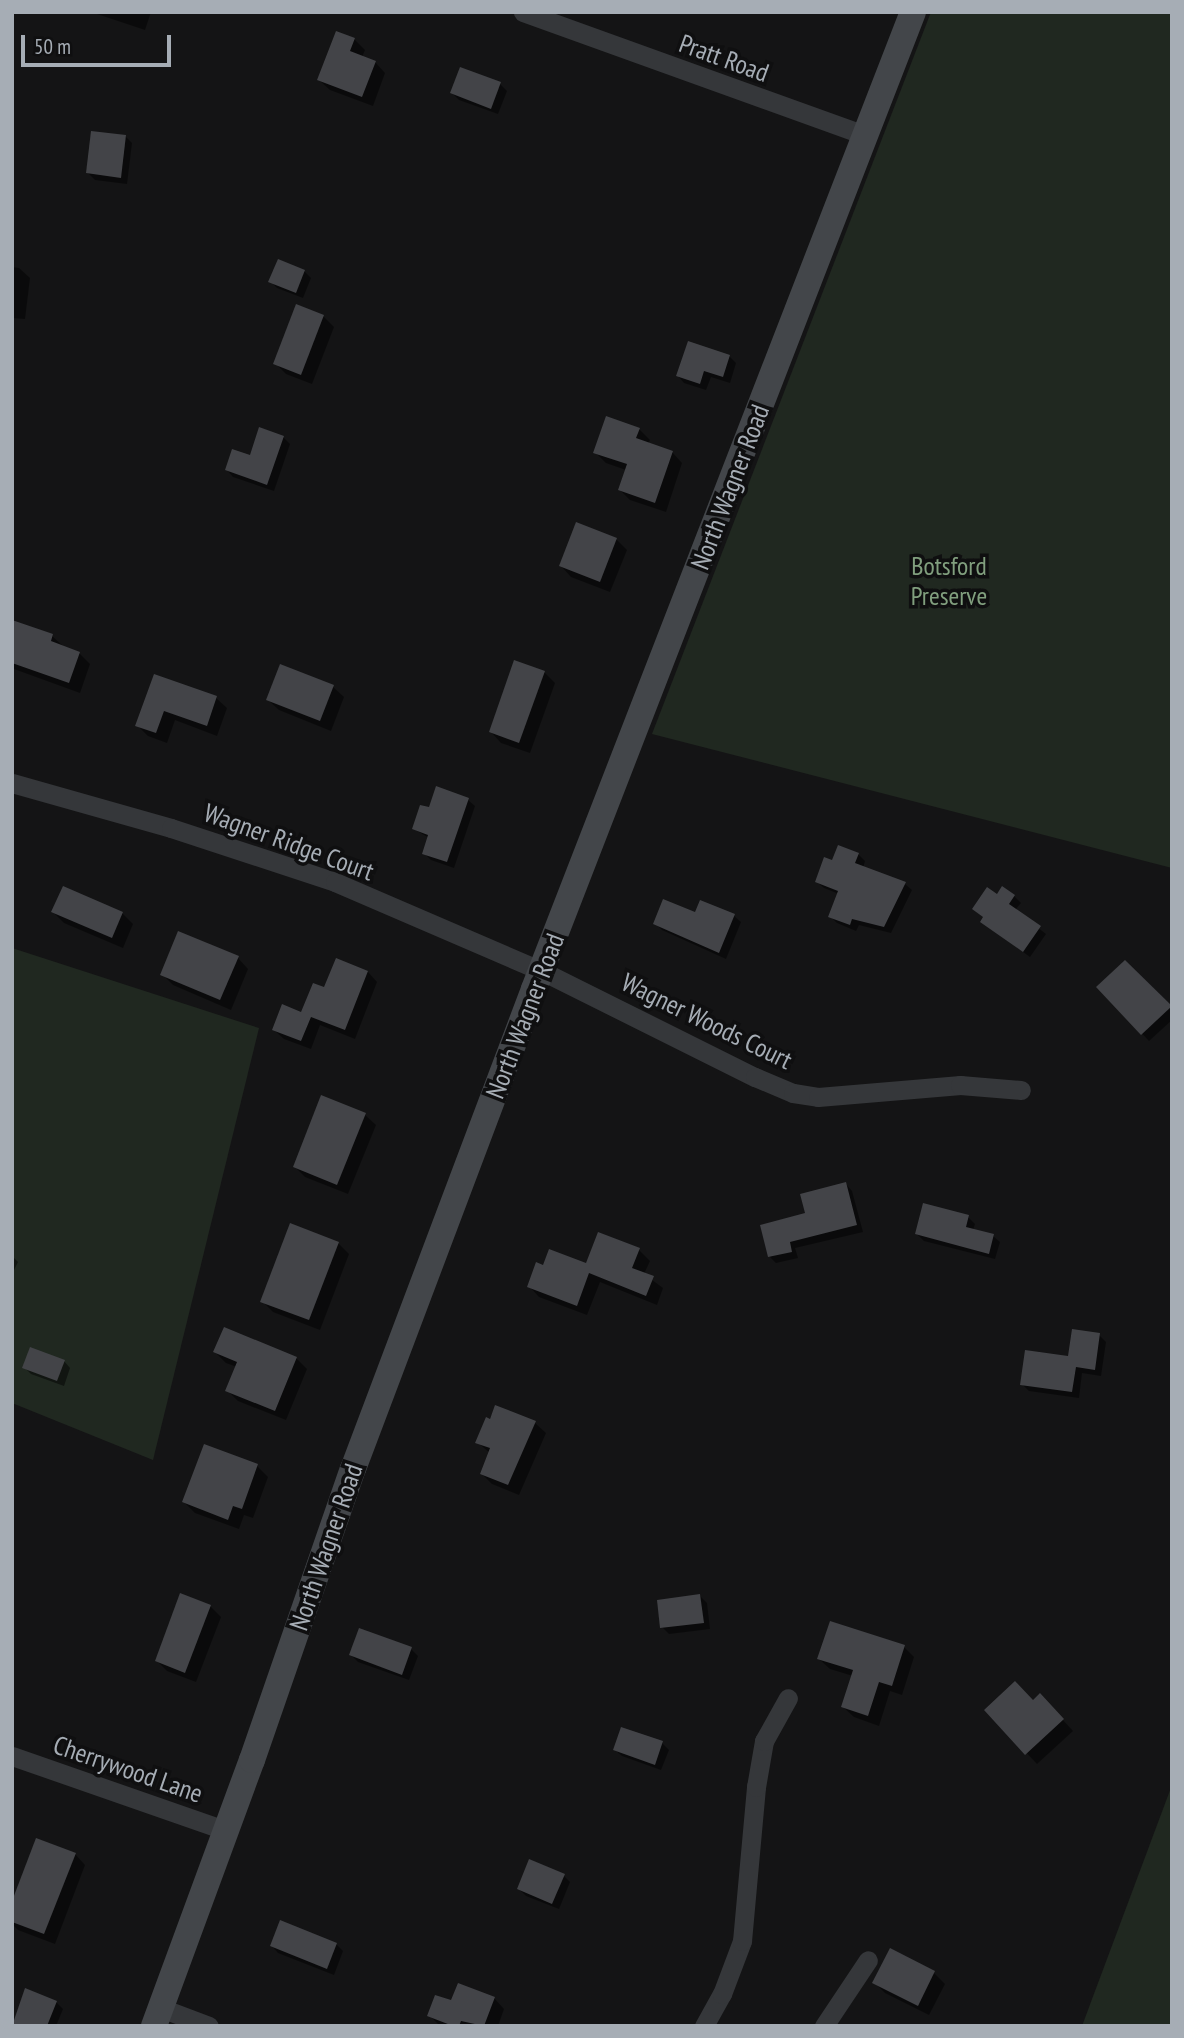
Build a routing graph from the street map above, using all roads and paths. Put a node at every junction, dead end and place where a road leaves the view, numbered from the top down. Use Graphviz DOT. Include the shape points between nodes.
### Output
graph roads {
  1 [pos="523,12"];
  2 [pos="913,12"];
  3 [pos="867,136"];
  4 [pos="12,783"];
  5 [pos="542,971"];
  6 [pos="1021,1090"];
  7 [pos="788,1698"];
  8 [pos="12,1756"];
  9 [pos="227,1831"];
  10 [pos="868,1960"];
  11 [pos="158,2017"];
  12 [pos="209,2026"];
  13 [pos="704,2026"];
  14 [pos="824,2026"];
  1 -- 3 [label="street, Pratt Road"];
  2 -- 3 [label="main road, North Wagner Road"];
  3 -- 5 [label="main road, North Wagner Road"];
  4 -- 5 [label="street, Wagner Ridge Court" via="171,828 335,883"];
  5 -- 6 [label="street, Wagner Woods Court" via="793,1093 818,1097 960,1084"];
  5 -- 9 [label="main road, North Wagner Road" via="353,1468"];
  7 -- 13 [label="street" via="764,1741 742,1941"];
  8 -- 9 [label="street, Cherrywood Lane"];
  9 -- 11 [label="main road, North Wagner Road"];
  10 -- 14 [label="street"];
  11 -- 12 [label="street"];
}
